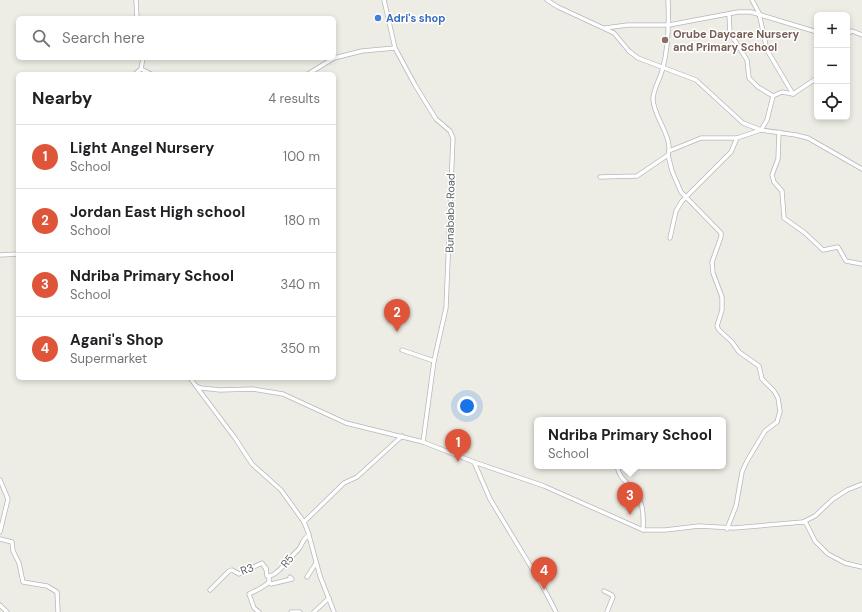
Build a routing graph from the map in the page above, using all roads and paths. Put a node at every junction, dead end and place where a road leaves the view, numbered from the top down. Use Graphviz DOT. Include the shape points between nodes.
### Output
graph roads {
  1 [pos="136,0"];
  2 [pos="384,0"];
  3 [pos="547,0"];
  4 [pos="668,0"];
  5 [pos="752,0"];
  6 [pos="755,7"];
  7 [pos="751,12"];
  8 [pos="759,13"];
  9 [pos="729,14"];
  10 [pos="137,16"];
  11 [pos="669,25"];
  12 [pos="604,28"];
  13 [pos="814,31"];
  14 [pos="850,32"];
  15 [pos="862,34"];
  16 [pos="395,48"];
  17 [pos="336,57"];
  18 [pos="143,60"];
  19 [pos="331,60"];
  20 [pos="663,68"];
  21 [pos="141,69"];
  22 [pos="137,72"];
  23 [pos="147,72"];
  24 [pos="311,72"];
  25 [pos="814,80"];
  26 [pos="793,94"];
  27 [pos="773,96"];
  28 [pos="761,130"];
  29 [pos="779,132"];
  30 [pos="737,138"];
  31 [pos="668,153"];
  32 [pos="862,169"];
  33 [pos="600,177"];
  34 [pos="686,198"];
  35 [pos="670,238"];
  36 [pos="0,254"];
  37 [pos="16,254"];
  38 [pos="862,264"];
  39 [pos="402,350"];
  40 [pos="434,361"];
  41 [pos="192,380"];
  42 [pos="196,386"];
  43 [pos="402,436"];
  44 [pos="423,442"];
  45 [pos="474,462"];
  46 [pos="618,469"];
  47 [pos="0,480"];
  48 [pos="862,484"];
  49 [pos="304,522"];
  50 [pos="803,522"];
  51 [pos="727,529"];
  52 [pos="643,530"];
  53 [pos="0,532"];
  54 [pos="309,535"];
  55 [pos="0,539"];
  56 [pos="316,562"];
  57 [pos="862,567"];
  58 [pos="266,569"];
  59 [pos="269,577"];
  60 [pos="290,577"];
  61 [pos="307,577"];
  62 [pos="269,582"];
  63 [pos="210,590"];
  64 [pos="604,591"];
  65 [pos="329,598"];
  66 [pos="0,605"];
  67 [pos="7,612"];
  68 [pos="58,612"];
  69 [pos="259,612"];
  70 [pos="291,612"];
  71 [pos="300,612"];
  72 [pos="314,612"];
  73 [pos="334,612"];
  74 [pos="556,612"];
  75 [pos="607,612"];
  1 -- 10 [label="street"];
  2 -- 16 [label="street, Bunababa Road"];
  3 -- 12 [label="street"];
  4 -- 11 [label="street"];
  5 -- 6 [label="street"];
  6 -- 7 [label="street"];
  6 -- 8 [label="street"];
  7 -- 8 [label="street"];
  7 -- 9 [label="street"];
  8 -- 13 [label="street" via="789,25"];
  8 -- 26 [label="street" via="767,50"];
  9 -- 11 [label="street"];
  9 -- 27 [label="street" via="730,33 747,60 749,78"];
  11 -- 12 [label="street"];
  11 -- 20 [label="street"];
  12 -- 20 [label="street" via="618,36 633,55"];
  14 -- 15 [label="street"];
  16 -- 17 [label="street" via="356,52"];
  16 -- 40 [label="street, Bunababa Road" via="436,118 450,131 453,138 446,308"];
  18 -- 21 [label="street"];
  19 -- 24 [label="street"];
  20 -- 28 [label="street" via="696,80 735,118"];
  20 -- 31 [label="street" via="653,101 668,141"];
  21 -- 22 [label="street"];
  21 -- 23 [label="street"];
  25 -- 26 [label="street"];
  26 -- 27 [label="street" via="782,92"];
  27 -- 28 [label="street" via="767,120"];
  28 -- 29 [label="street"];
  28 -- 30 [label="street"];
  29 -- 32 [label="street" via="815,141"];
  29 -- 38 [label="street" via="778,160 772,175 782,192 784,218 823,250 838,247 846,261"];
  30 -- 31 [label="street" via="701,138"];
  30 -- 34 [label="street" via="731,152"];
  31 -- 33 [label="street" via="637,176"];
  31 -- 34 [label="street" via="676,182"];
  34 -- 35 [label="street" via="676,211"];
  34 -- 51 [label="street" via="721,233 712,262 713,274 722,297 722,310 717,326 739,352 759,366 762,379 777,393 779,404 777,422 765,431 744,467 736,506"];
  36 -- 37 [label="street"];
  39 -- 40 [label="street"];
  40 -- 44 [label="street, Bunababa Road"];
  41 -- 42 [label="street"];
  42 -- 43 [label="street" via="220,390 271,391 295,399 346,423"];
  42 -- 49 [label="street" via="252,464 281,490"];
  43 -- 44 [label="street"];
  43 -- 49 [label="street" via="357,477 344,483"];
  44 -- 45 [label="street"];
  45 -- 52 [label="street" via="544,486"];
  45 -- 74 [label="street" via="490,499"];
  46 -- 52 [label="street" via="621,478 642,502"];
  47 -- 53 [label="street" via="8,499"];
  48 -- 50 [label="street" via="833,499 815,516"];
  49 -- 54 [label="street"];
  50 -- 51 [label="street"];
  50 -- 57 [label="street" via="815,541 828,554 844,564"];
  51 -- 52 [label="street" via="699,526"];
  54 -- 56 [label="street"];
  54 -- 59 [label="street, R5" via="283,568"];
  55 -- 68 [label="street" via="12,542 23,582 47,586 57,592"];
  56 -- 61 [label="street"];
  56 -- 65 [label="street"];
  58 -- 59 [label="street, R5"];
  58 -- 63 [label="street, R3" via="262,563 239,574 229,571"];
  59 -- 62 [label="street"];
  60 -- 62 [label="street" via="292,579 277,584"];
  62 -- 69 [label="street" via="264,588 249,594 254,608"];
  64 -- 75 [label="street" via="613,596"];
  65 -- 72 [label="street"];
  65 -- 73 [label="street"];
  66 -- 67 [label="street"];
  70 -- 71 [label="street"];
}
